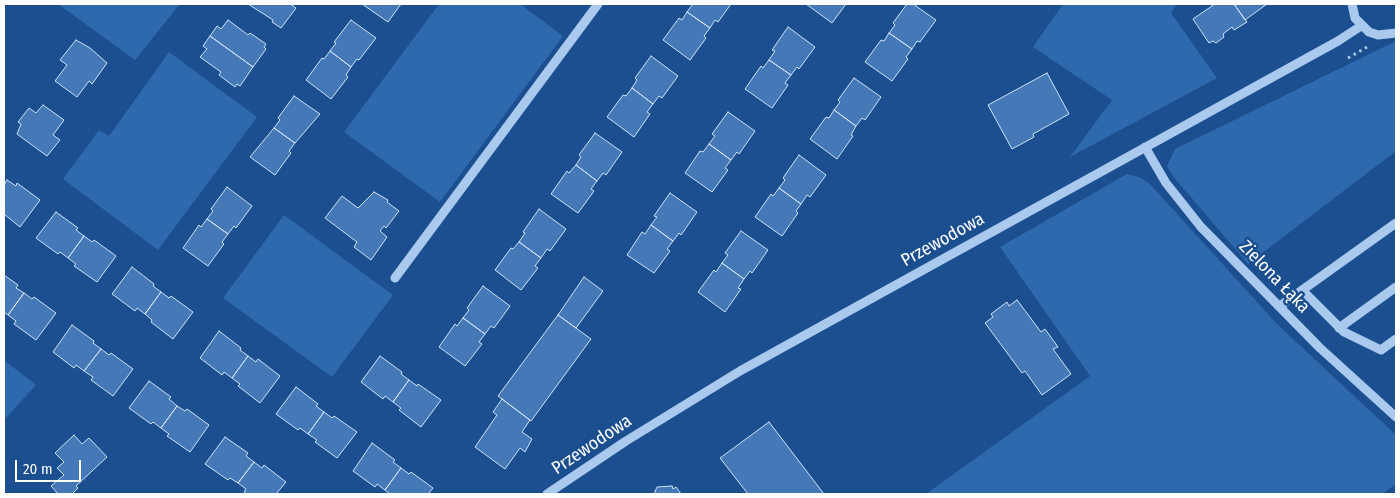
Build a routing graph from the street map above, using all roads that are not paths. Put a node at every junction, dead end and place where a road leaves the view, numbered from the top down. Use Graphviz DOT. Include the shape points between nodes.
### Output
graph roads {
  1 [pos="598,4"];
  2 [pos="1352,4"];
  3 [pos="1361,26"];
  4 [pos="1396,33"];
  5 [pos="1145,147"];
  6 [pos="1396,223"];
  7 [pos="395,278"];
  8 [pos="1396,287"];
  9 [pos="1302,290"];
  10 [pos="1280,306"];
  11 [pos="1340,328"];
  12 [pos="1396,340"];
  13 [pos="1396,417"];
  14 [pos="547,494"];
  1 -- 7 [label="street"];
  2 -- 3 [label="street" via="1355,18"];
  3 -- 4 [label="street" via="1378,35"];
  3 -- 5 [label="street, Przewodowa"];
  5 -- 10 [label="street, Zielona Łąka" via="1166,183 1194,219"];
  5 -- 14 [label="street, Przewodowa" via="740,371"];
  6 -- 9 [label="street"];
  8 -- 11 [label="street"];
  9 -- 10 [label="street"];
  9 -- 11 [label="street"];
  10 -- 13 [label="street, Zielona Łąka" via="1320,348"];
  11 -- 12 [label="street" via="1381,350"];
}
